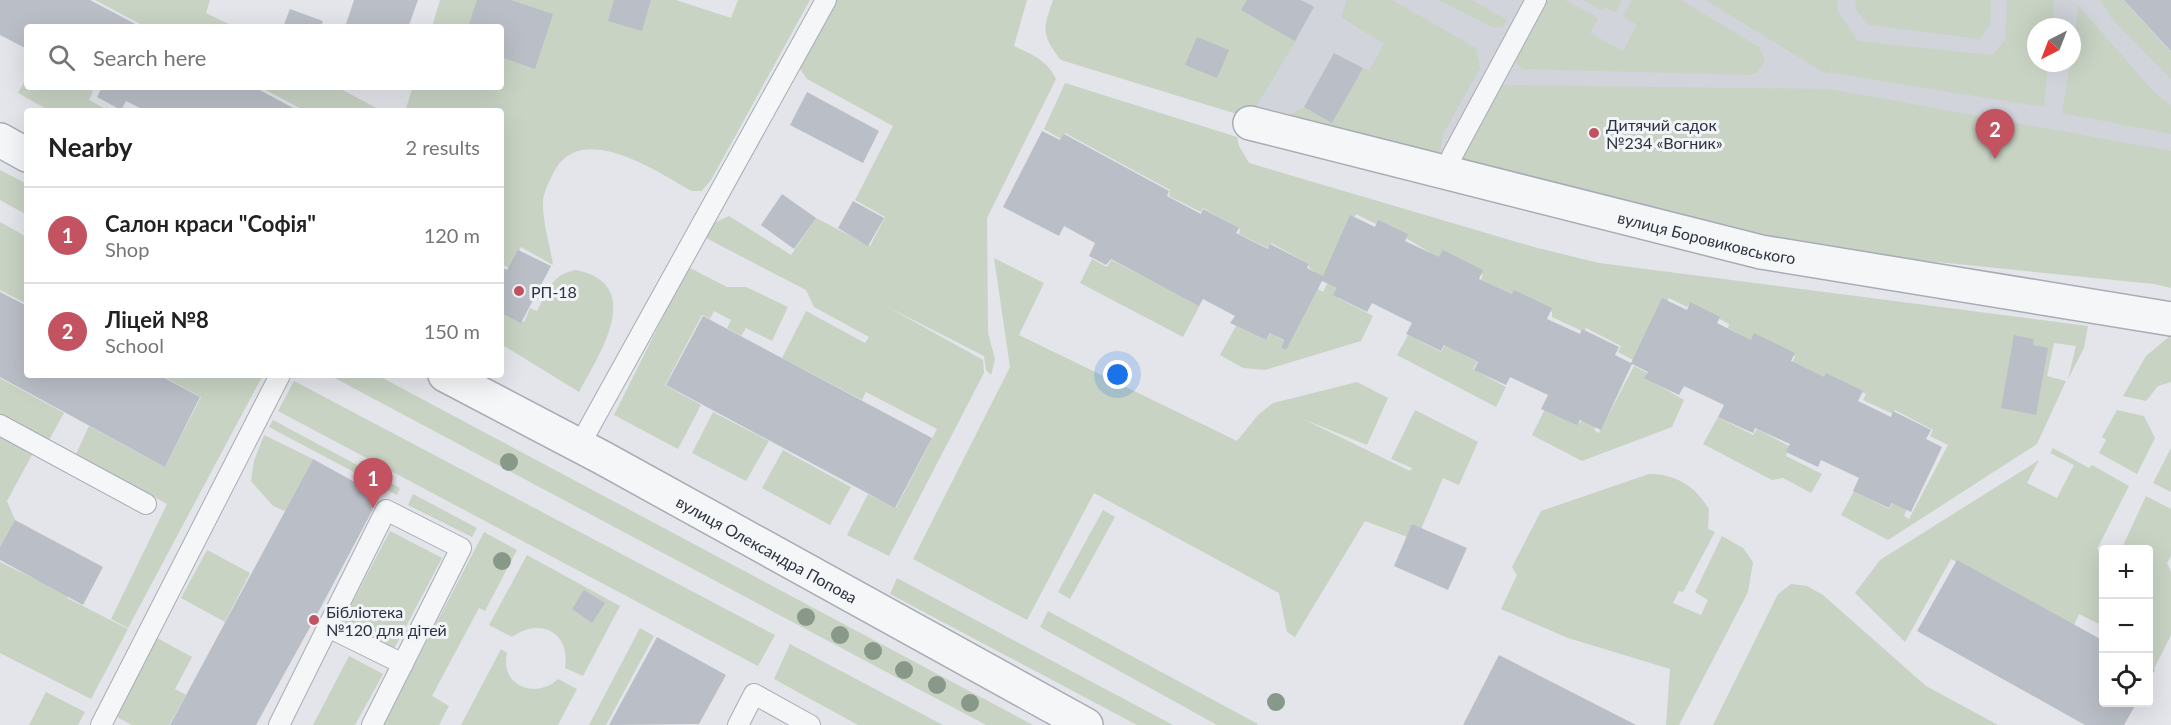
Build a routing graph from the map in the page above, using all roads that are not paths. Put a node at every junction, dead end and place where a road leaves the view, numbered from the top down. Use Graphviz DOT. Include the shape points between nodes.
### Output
graph roads {
  1 [pos="826,0"];
  2 [pos="1536,0"];
  3 [pos="1250,123"];
  4 [pos="0,140"];
  5 [pos="24,152"];
  6 [pos="1447,173"];
  7 [pos="2171,319"];
  8 [pos="278,378"];
  9 [pos="452,378"];
  10 [pos="0,425"];
  11 [pos="579,446"];
  12 [pos="146,504"];
  13 [pos="328,627"];
  14 [pos="403,664"];
  15 [pos="101,725"];
  16 [pos="279,725"];
  17 [pos="372,725"];
  18 [pos="738,725"];
  19 [pos="810,725"];
  20 [pos="1086,725"];
  1 -- 11 [label="lane"];
  2 -- 6 [label="lane" via="1452,156"];
  3 -- 6 [label="street, вулиця Боровиковського"];
  4 -- 5 [label="street"];
  6 -- 7 [label="street, вулиця Боровиковського" via="1761,252"];
  8 -- 15 [label="lane"];
  9 -- 11 [label="street, вулиця Олександра Попова"];
  10 -- 12 [label="lane"];
  11 -- 20 [label="street, вулиця Олександра Попова"];
  13 -- 14 [label="lane"];
  13 -- 14 [label="lane" via="386,510 461,548"];
  13 -- 16 [label="lane"];
  14 -- 17 [label="lane"];
  18 -- 19 [label="lane" via="754,694"];
}
